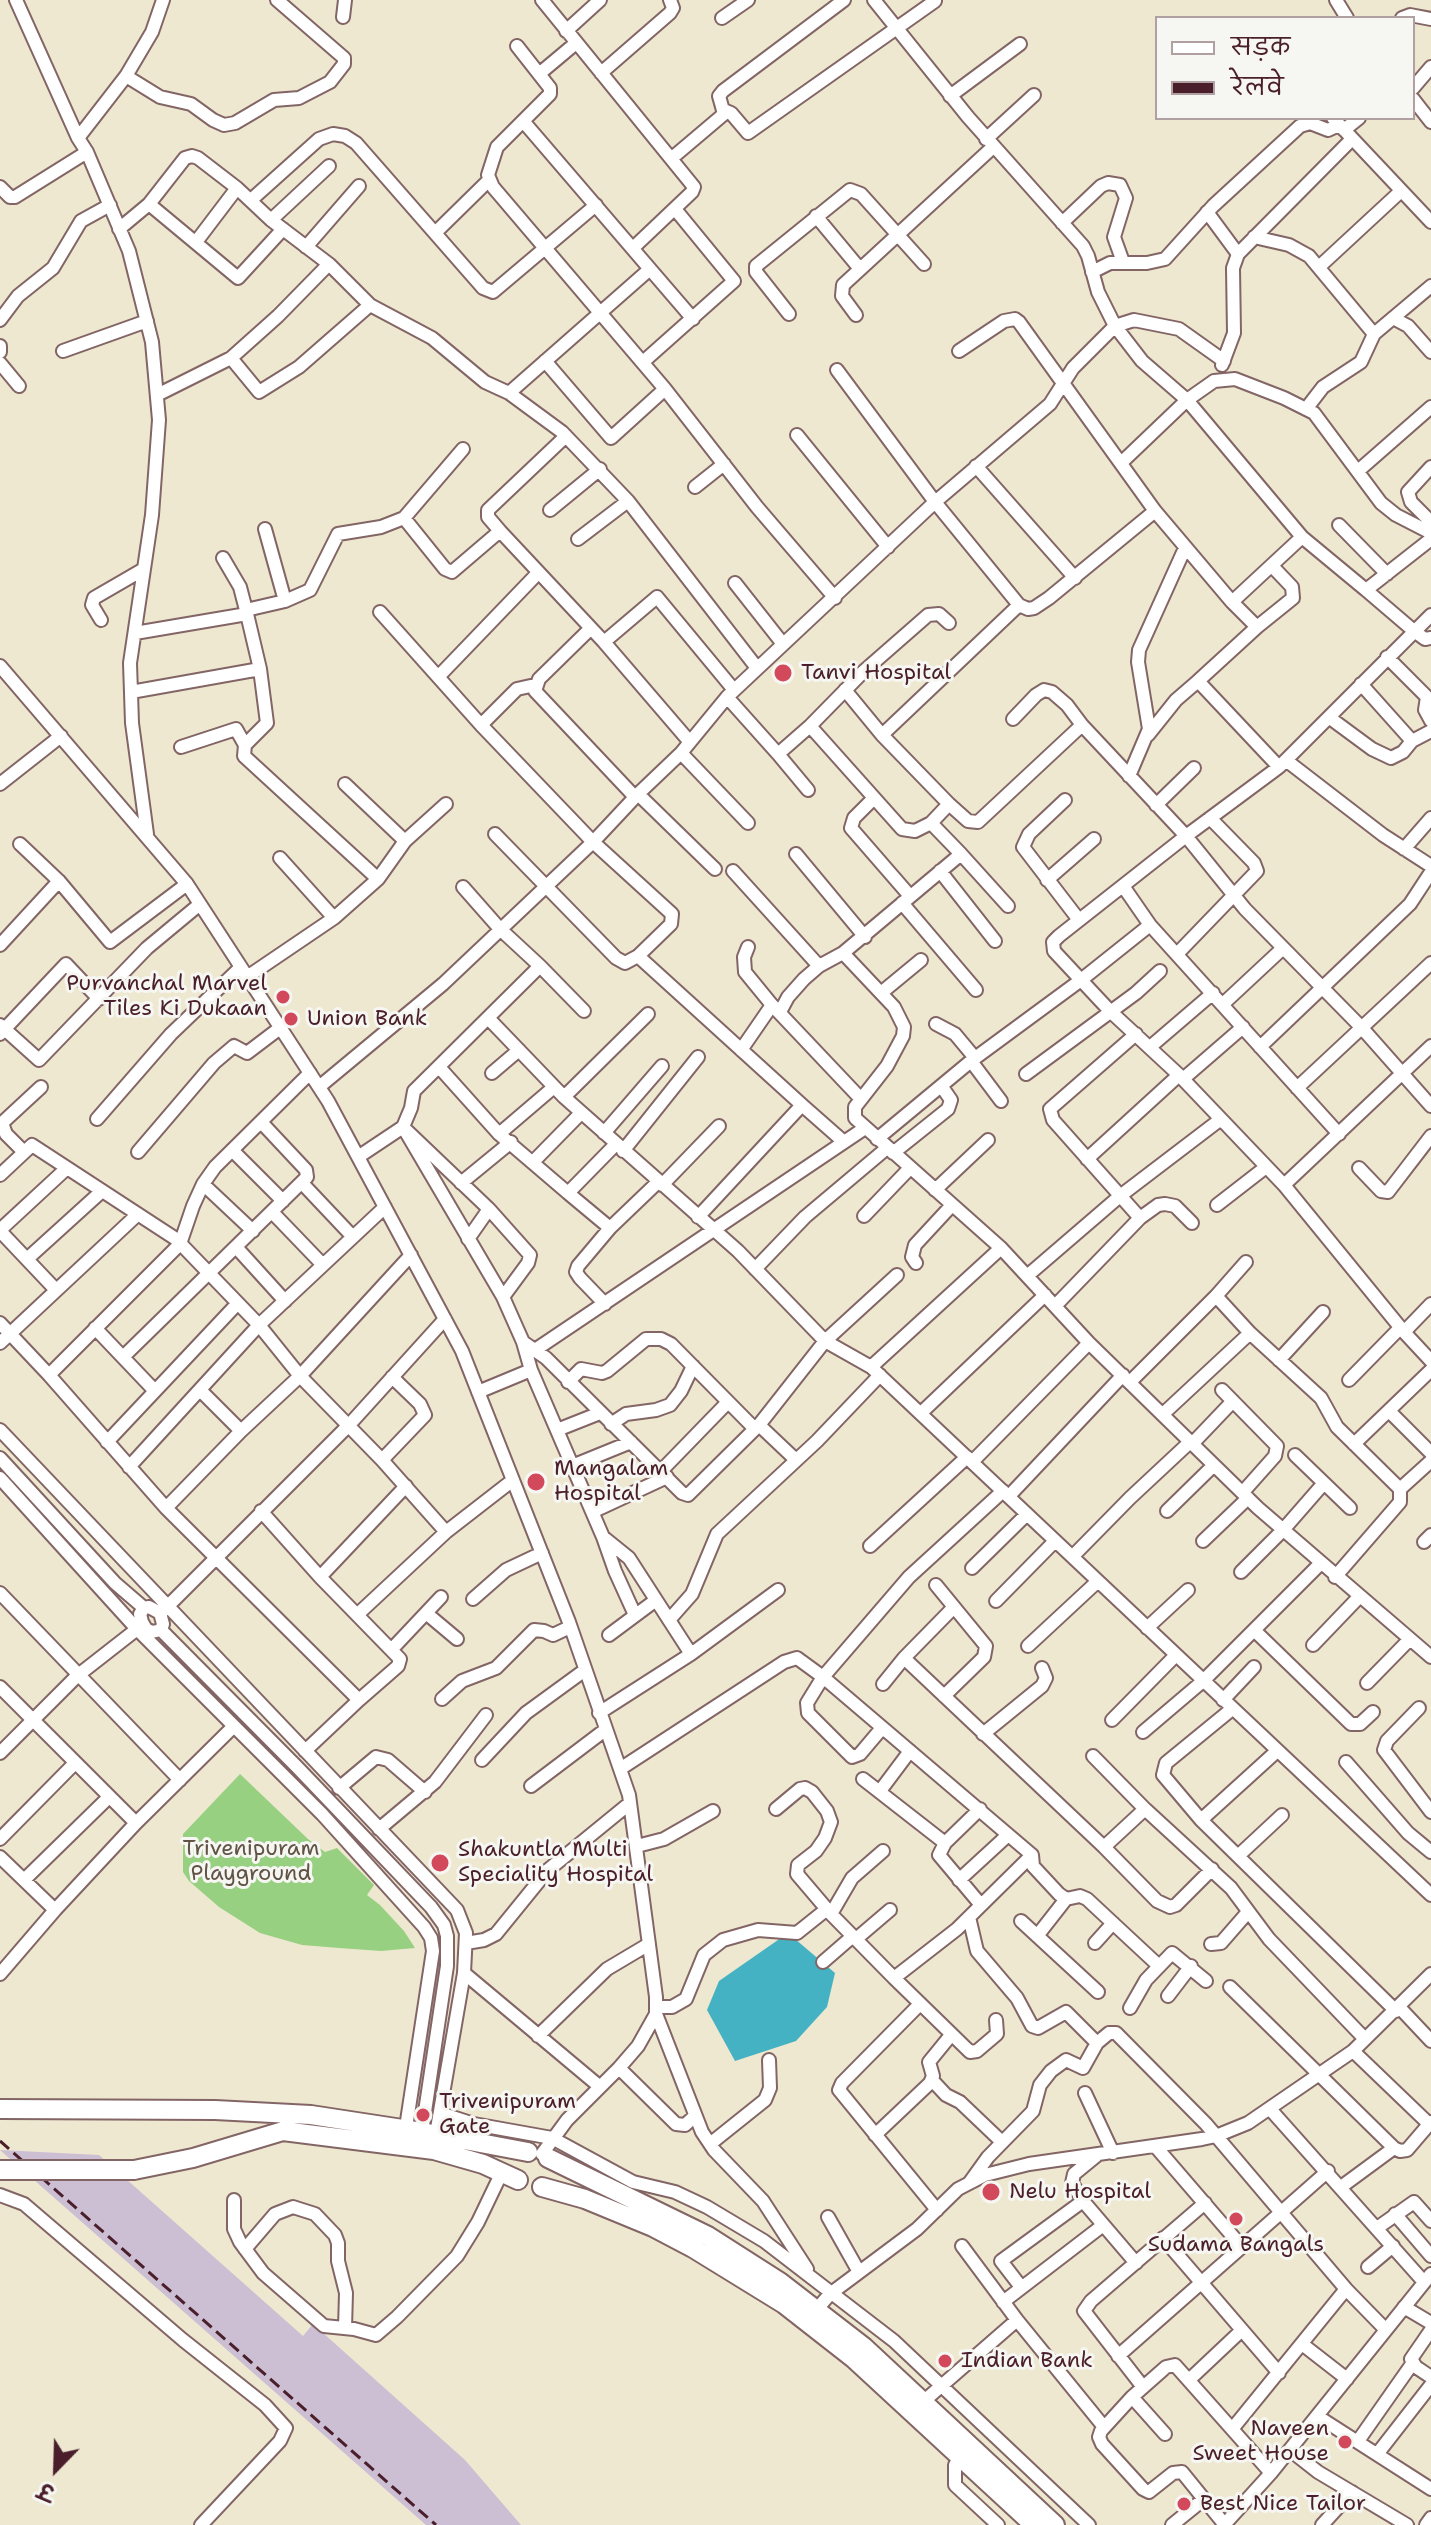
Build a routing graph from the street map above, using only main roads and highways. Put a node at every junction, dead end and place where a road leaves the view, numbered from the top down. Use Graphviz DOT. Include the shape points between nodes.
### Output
graph roads {
  1 [pos="0,2109"];
  2 [pos="420,2140"];
  3 [pos="542,2150"];
  4 [pos="0,2170"];
  5 [pos="510,2176"];
  6 [pos="542,2187"];
  7 [pos="1034,2525"];
  8 [pos="1055,2525"];
  1 -- 2 [label="highway" via="311,2115"];
  2 -- 3 [label="highway"];
  2 -- 4 [label="highway, bridge" via="283,2131 134,2170"];
  2 -- 5 [label="highway"];
  3 -- 5 [label="highway" via="518,2161"];
  3 -- 6 [label="highway" via="553,2170"];
  3 -- 8 [label="highway" via="708,2236 817,2309"];
  5 -- 6 [label="highway" via="529,2189"];
  6 -- 7 [label="highway" via="653,2227 784,2304 853,2358 957,2466"];
}
